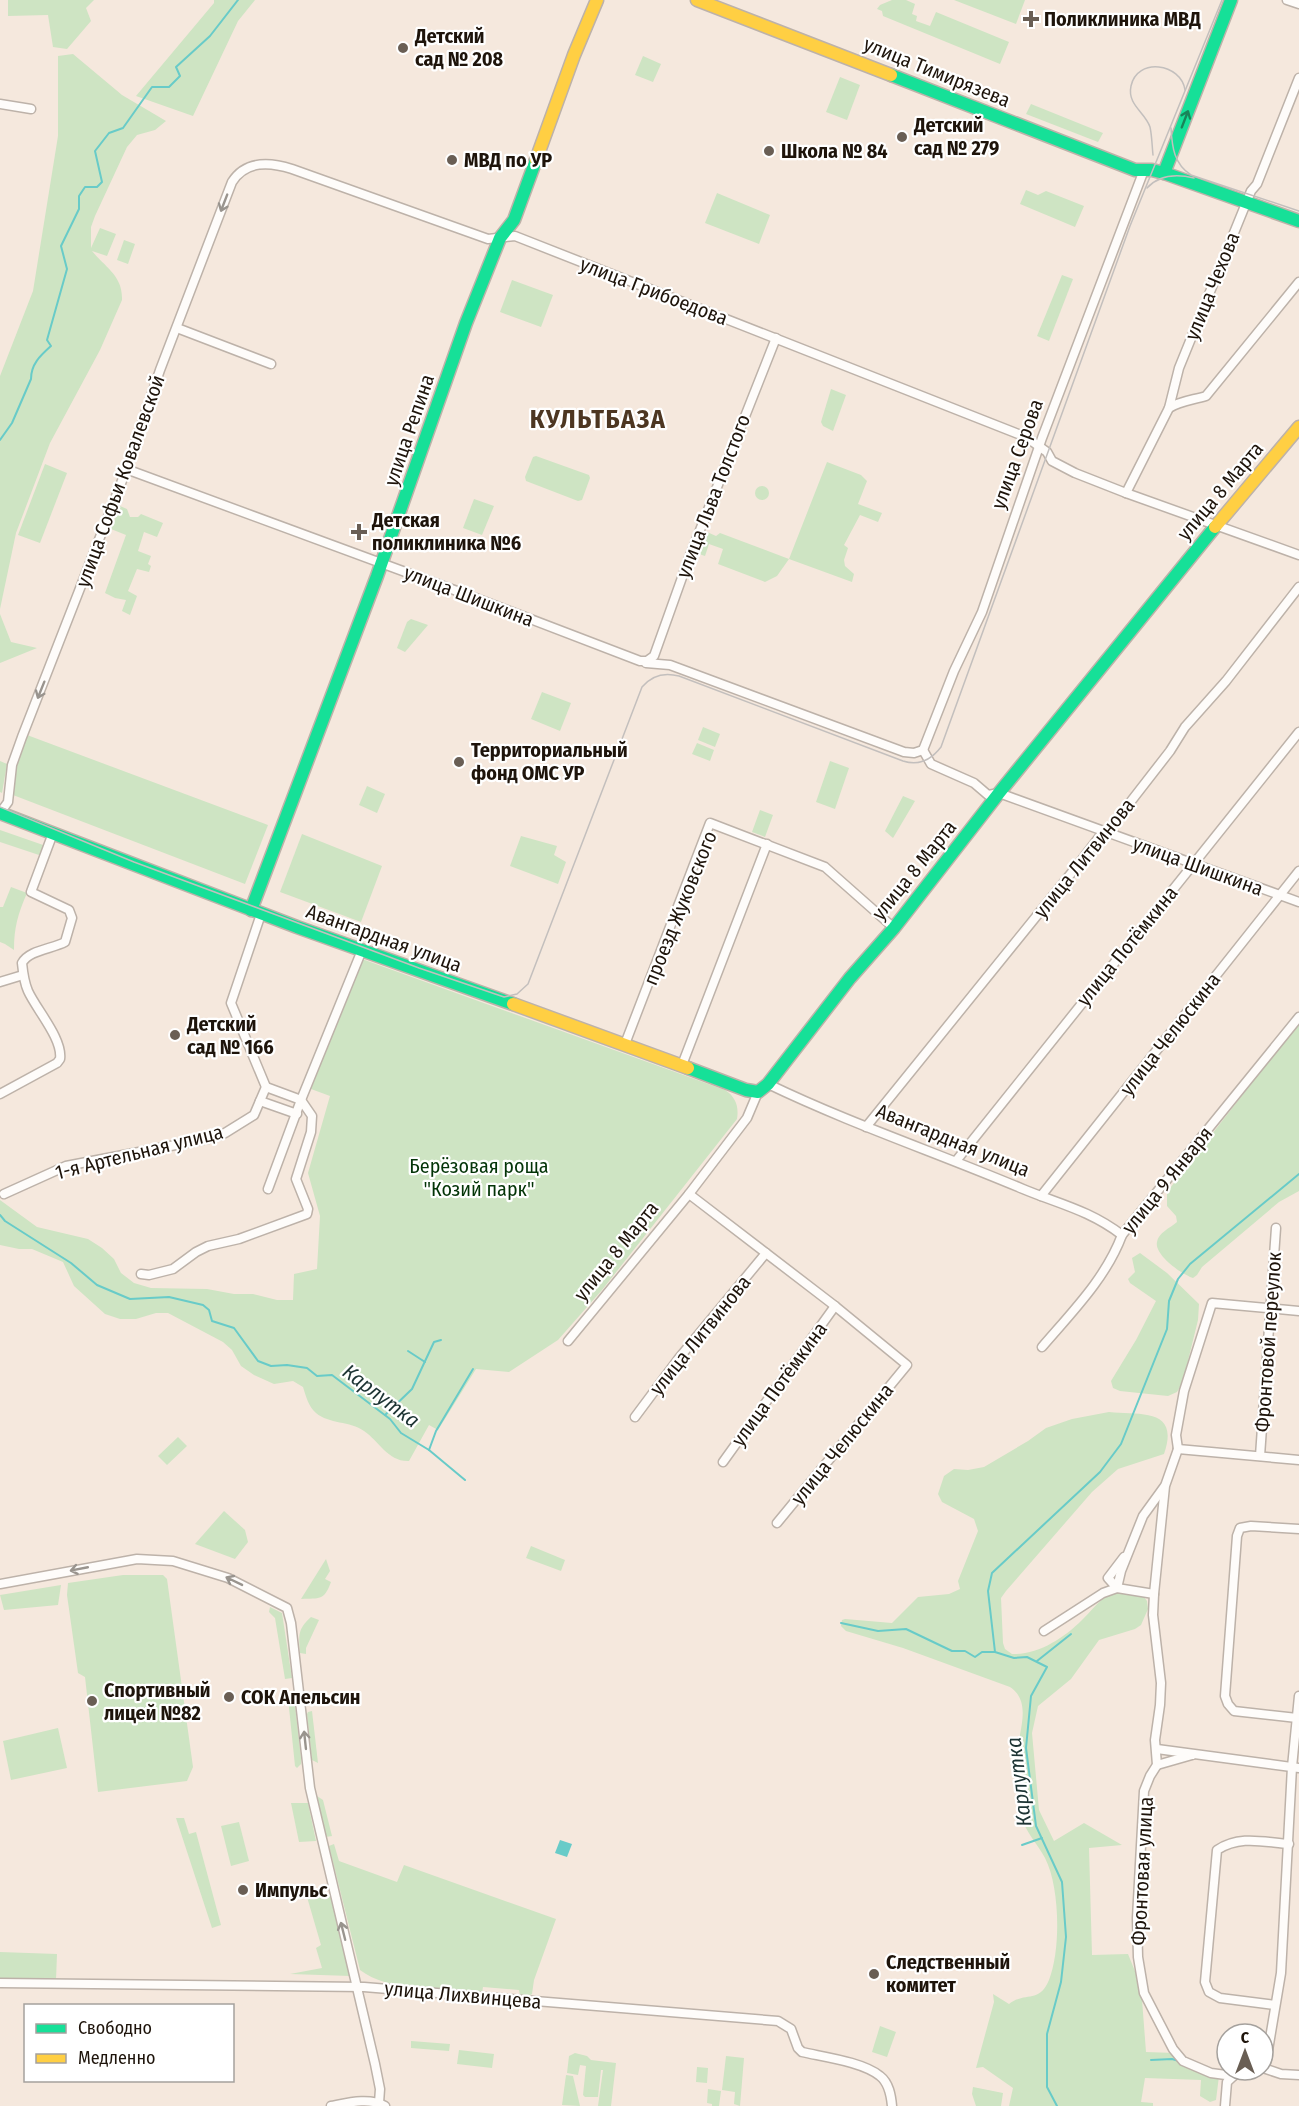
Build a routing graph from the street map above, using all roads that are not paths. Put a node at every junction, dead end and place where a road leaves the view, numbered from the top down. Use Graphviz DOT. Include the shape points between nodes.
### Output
graph roads {
  1 [pos="597,0"];
  2 [pos="697,0"];
  3 [pos="1231,0"];
  4 [pos="1287,0"];
  5 [pos="1299,4"];
  6 [pos="1299,78"];
  7 [pos="0,104"];
  8 [pos="31,109"];
  9 [pos="261,164"];
  10 [pos="1144,170"];
  11 [pos="1164,174"];
  12 [pos="1246,202"];
  13 [pos="1299,221"];
  14 [pos="500,238"];
  15 [pos="1299,282"];
  16 [pos="177,328"];
  17 [pos="776,338"];
  18 [pos="271,364"];
  19 [pos="1169,408"];
  20 [pos="1299,427"];
  21 [pos="1039,448"];
  22 [pos="126,469"];
  23 [pos="1126,494"];
  24 [pos="1217,526"];
  25 [pos="1299,555"];
  26 [pos="381,564"];
  27 [pos="1299,587"];
  28 [pos="643,662"];
  29 [pos="1299,732"];
  30 [pos="923,750"];
  31 [pos="999,793"];
  32 [pos="0,813"];
  33 [pos="1102,832"];
  34 [pos="53,833"];
  35 [pos="767,844"];
  36 [pos="1193,864"];
  37 [pos="1299,871"];
  38 [pos="1280,895"];
  39 [pos="1299,902"];
  40 [pos="256,912"];
  41 [pos="894,928"];
  42 [pos="362,950"];
  43 [pos="23,975"];
  44 [pos="0,982"];
  45 [pos="1299,1017"];
  46 [pos="625,1044"];
  47 [pos="682,1065"];
  48 [pos="266,1087"];
  49 [pos="763,1088"];
  50 [pos="0,1094"];
  51 [pos="301,1100"];
  52 [pos="260,1101"];
  53 [pos="297,1114"];
  54 [pos="866,1127"];
  55 [pos="956,1161"];
  56 [pos="268,1189"];
  57 [pos="4,1194"];
  58 [pos="689,1194"];
  59 [pos="1041,1196"];
  60 [pos="1276,1228"];
  61 [pos="1122,1235"];
  62 [pos="766,1253"];
  63 [pos="141,1274"];
  64 [pos="835,1306"];
  65 [pos="1269,1309"];
  66 [pos="1299,1311"];
  67 [pos="568,1341"];
  68 [pos="1042,1347"];
  69 [pos="635,1417"];
  70 [pos="1178,1449"];
  71 [pos="1260,1456"];
  72 [pos="1299,1460"];
  73 [pos="723,1462"];
  74 [pos="1165,1486"];
  75 [pos="777,1523"];
  76 [pos="1299,1529"];
  77 [pos="0,1584"];
  78 [pos="1117,1588"];
  79 [pos="1154,1594"];
  80 [pos="1044,1631"];
  81 [pos="1299,1696"];
  82 [pos="1297,1718"];
  83 [pos="1157,1749"];
  84 [pos="1195,1754"];
  85 [pos="1157,1765"];
  86 [pos="1296,1767"];
  87 [pos="1289,1844"];
  88 [pos="0,1983"];
  89 [pos="357,1987"];
  90 [pos="1275,2005"];
  91 [pos="1272,2022"];
  92 [pos="1275,2072"];
  93 [pos="1215,2074"];
  94 [pos="1299,2075"];
  95 [pos="1227,2082"];
  96 [pos="382,2104"];
  97 [pos="331,2106"];
  98 [pos="892,2106"];
  99 [pos="1225,2106"];
  1 -- 14 [label="street, улица Репина" via="514,220"];
  2 -- 10 [label="street, улица Тимирязева" via="1135,170"];
  11 -- 3 [label="street, one-way"];
  4 -- 5 [label="street"];
  6 -- 12 [label="street, улица Чехова" via="1257,184"];
  7 -- 8 [label="street"];
  9 -- 14 [label="street, улица Грибоедова" via="280,165 488,239"];
  9 -- 16 [label="street, улица Софьи Ковалевской, one-way" via="240,172 232,182"];
  10 -- 11 [label="street, улица Тимирязева"];
  10 -- 21 [label="street, улица Серова"];
  11 -- 12 [label="street, улица Тимирязева"];
  12 -- 13 [label="street, улица Тимирязева"];
  12 -- 19 [label="street, улица Чехова" via="1179,368"];
  14 -- 17 [label="street, улица Грибоедова" via="515,236"];
  14 -- 26 [label="street, улица Репина"];
  15 -- 19 [label="street" via="1206,396"];
  16 -- 18 [label="street"];
  16 -- 22 [label="street, улица Софьи Ковалевской"];
  17 -- 21 [label="street, улица Грибоедова" via="1026,437"];
  17 -- 28 [label="street, улица Льва Толстого" via="654,656"];
  19 -- 23 [label="street, улица Чехова"];
  20 -- 24 [label="street, улица 8 Марта"];
  21 -- 23 [label="street, улица Грибоедова" via="1052,461 1074,473"];
  21 -- 30 [label="street, улица Серова" via="982,612"];
  22 -- 26 [label="street, улица Шишкина"];
  22 -- 32 [label="street, улица Софьи Ковалевской, one-way" via="22,737 12,765 8,802"];
  23 -- 24 [label="street"];
  24 -- 25 [label="street"];
  24 -- 31 [label="street, улица 8 Марта"];
  26 -- 28 [label="street, улица Шишкина"];
  26 -- 40 [label="street, улица Репина"];
  27 -- 33 [label="street, улица Литвинова" via="1185,727 1111,828"];
  28 -- 30 [label="street, улица Шишкина" via="670,665 904,752"];
  29 -- 36 [label="street, улица Потёмкина"];
  30 -- 31 [label="street, улица Шишкина" via="931,764 974,783 988,795"];
  31 -- 33 [label="street, улица Шишкина"];
  31 -- 41 [label="street, улица 8 Марта"];
  32 -- 34 [label="street, Авангардная улица"];
  33 -- 36 [label="street, улица Шишкина"];
  33 -- 54 [label="street, улица Литвинова"];
  34 -- 40 [label="street, Авангардная улица"];
  34 -- 43 [label="street" via="31,892 69,910 72,918 65,942 27,956 22,963"];
  35 -- 41 [label="street, проезд Жуковского" via="825,867"];
  35 -- 46 [label="street, проезд Жуковского" via="710,824"];
  35 -- 47 [label="street"];
  36 -- 38 [label="street, улица Шишкина"];
  36 -- 55 [label="street, улица Потёмкина"];
  37 -- 38 [label="street, улица Челюскина"];
  38 -- 39 [label="street, улица Шишкина"];
  38 -- 59 [label="street, улица Челюскина"];
  40 -- 42 [label="street, Авангардная улица"];
  40 -- 48 [label="street" via="231,1003"];
  41 -- 49 [label="street, улица 8 Марта"];
  42 -- 46 [label="street, Авангардная улица"];
  42 -- 51 [label="street"];
  43 -- 44 [label="street"];
  43 -- 50 [label="street" via="61,1054 57,1063"];
  45 -- 61 [label="street, улица 9 Января"];
  46 -- 47 [label="street, Авангардная улица"];
  47 -- 49 [label="street, Авангардная улица" via="746,1090"];
  48 -- 51 [label="street"];
  48 -- 52 [label="street"];
  49 -- 54 [label="street, Авангардная улица"];
  49 -- 58 [label="street, улица 8 Марта" via="747,1118"];
  51 -- 53 [label="street"];
  51 -- 63 [label="street" via="312,1116 296,1179 307,1214 208,1246 173,1269"];
  52 -- 53 [label="street"];
  52 -- 57 [label="street, 1-я Артельная улица" via="254,1115 212,1138 66,1166"];
  53 -- 56 [label="street"];
  54 -- 55 [label="street, Авангардная улица"];
  55 -- 59 [label="street, Авангардная улица"];
  58 -- 62 [label="street"];
  58 -- 67 [label="street, улица 8 Марта"];
  59 -- 61 [label="street, Авангардная улица" via="1087,1213"];
  60 -- 65 [label="street, Фронтовой переулок"];
  61 -- 68 [label="street, улица 9 Января" via="1104,1271"];
  62 -- 64 [label="street"];
  62 -- 69 [label="street, улица Литвинова"];
  64 -- 73 [label="street, улица Потёмкина"];
  64 -- 75 [label="street, улица Челюскина" via="907,1365"];
  65 -- 66 [label="street"];
  65 -- 70 [label="street, Фронтовая улица" via="1212,1303 1184,1391 1176,1435"];
  65 -- 71 [label="street, Фронтовой переулок"];
  70 -- 71 [label="street"];
  70 -- 74 [label="street, Фронтовая улица"];
  71 -- 72 [label="street"];
  74 -- 78 [label="street" via="1143,1516"];
  74 -- 79 [label="street, Фронтовая улица"];
  76 -- 82 [label="street" via="1240,1528 1225,1696 1234,1711"];
  89 -- 77 [label="street, one-way" via="310,1788 287,1608 228,1578 173,1561 137,1559"];
  78 -- 79 [label="street"];
  78 -- 80 [label="street"];
  79 -- 83 [label="street, Фронтовая улица" via="1161,1683"];
  81 -- 82 [label="street"];
  82 -- 86 [label="street"];
  83 -- 84 [label="street"];
  83 -- 85 [label="street, Фронтовая улица"];
  84 -- 85 [label="street"];
  84 -- 86 [label="street"];
  85 -- 93 [label="street, Фронтовая улица" via="1144,1791 1137,1918 1144,1993 1183,2061"];
  86 -- 87 [label="street"];
  87 -- 90 [label="street" via="1281,1973"];
  87 -- 90 [label="street" via="1241,1840 1217,1850 1205,1982 1209,1992 1220,1998"];
  88 -- 89 [label="street, улица Лихвинцева"];
  89 -- 96 [label="street"];
  89 -- 98 [label="street, улица Лихвинцева" via="778,2022 791,2029 802,2052 854,2064 881,2076"];
  90 -- 91 [label="street"];
  92 -- 94 [label="street"];
  95 -- 99 [label="street"];
  96 -- 97 [label="street"];
}
